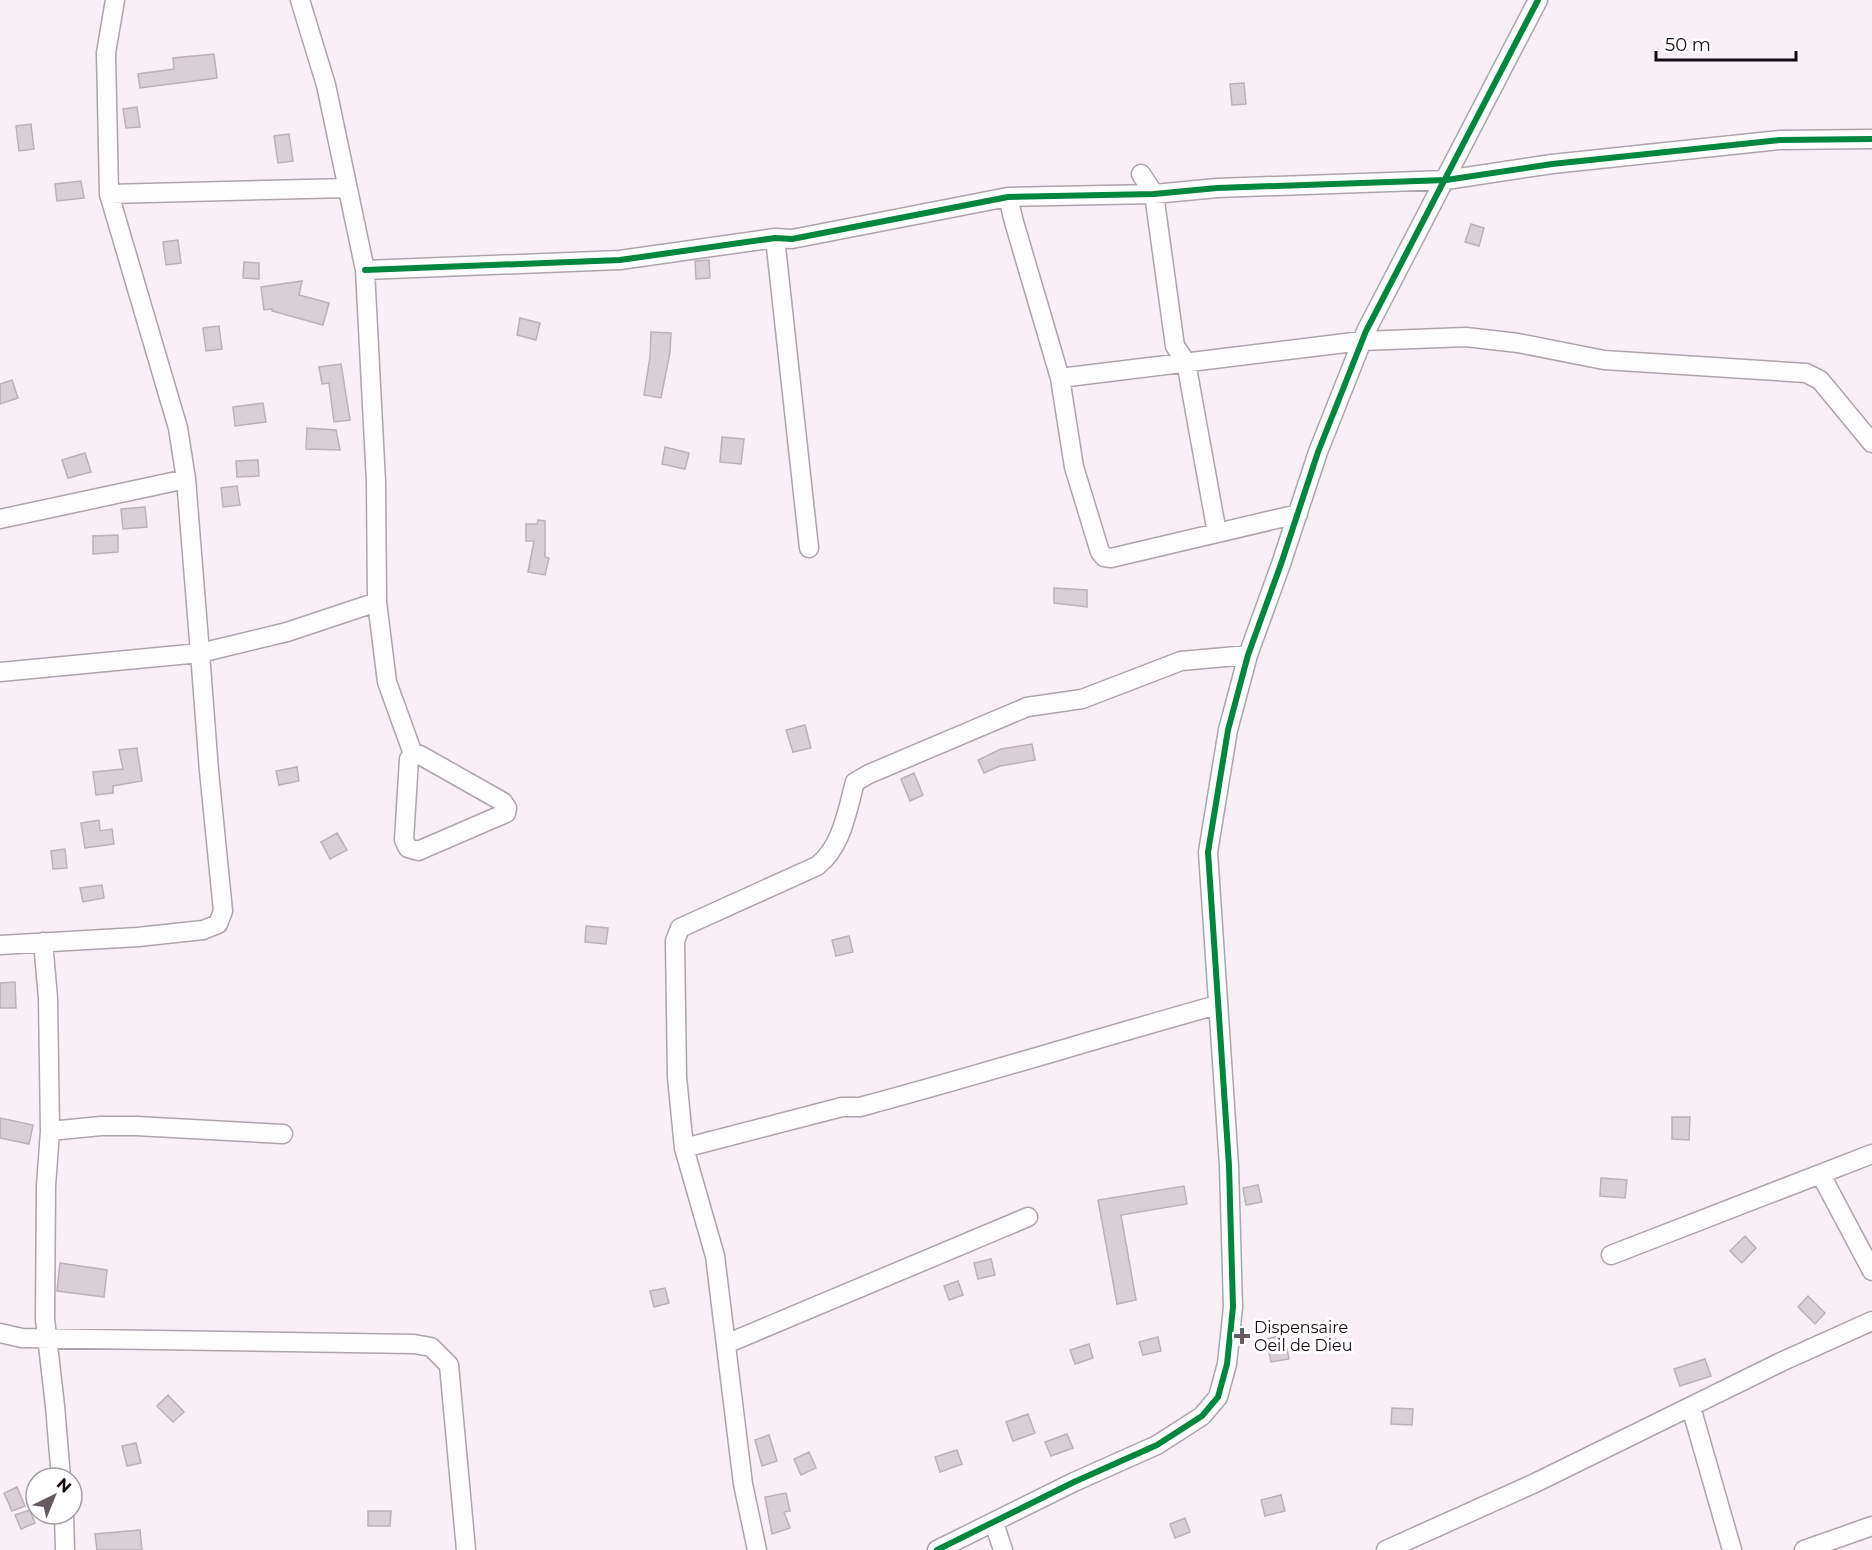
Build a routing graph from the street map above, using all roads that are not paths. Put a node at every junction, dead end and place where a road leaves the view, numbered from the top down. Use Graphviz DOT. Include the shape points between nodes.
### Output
graph roads {
  1 [pos="115,0"];
  2 [pos="300,0"];
  3 [pos="1538,0"];
  4 [pos="1872,139"];
  5 [pos="1141,174"];
  6 [pos="1446,180"];
  7 [pos="347,188"];
  8 [pos="109,194"];
  9 [pos="1154,194"];
  10 [pos="1008,197"];
  11 [pos="775,238"];
  12 [pos="365,270"];
  13 [pos="1362,341"];
  14 [pos="1186,362"];
  15 [pos="1060,378"];
  16 [pos="1872,443"];
  17 [pos="186,479"];
  18 [pos="1298,514"];
  19 [pos="0,519"];
  20 [pos="1217,533"];
  21 [pos="809,548"];
  22 [pos="377,602"];
  23 [pos="200,653"];
  24 [pos="1248,656"];
  25 [pos="0,672"];
  26 [pos="413,754"];
  27 [pos="43,942"];
  28 [pos="0,945"];
  29 [pos="1217,1005"];
  30 [pos="50,1131"];
  31 [pos="283,1134"];
  32 [pos="684,1149"];
  33 [pos="1872,1154"];
  34 [pos="1821,1175"];
  35 [pos="1028,1217"];
  36 [pos="1611,1255"];
  37 [pos="1872,1270"];
  38 [pos="1872,1321"];
  39 [pos="0,1333"];
  40 [pos="47,1339"];
  41 [pos="726,1344"];
  42 [pos="1691,1407"];
  43 [pos="60,1466"];
  44 [pos="994,1523"];
  45 [pos="64,1526"];
  46 [pos="1872,1526"];
  47 [pos="65,1550"];
  48 [pos="466,1550"];
  49 [pos="757,1550"];
  50 [pos="937,1550"];
  51 [pos="1003,1550"];
  52 [pos="1386,1550"];
  53 [pos="1732,1550"];
  54 [pos="1803,1550"];
  1 -- 8 [label="street" via="106,53"];
  2 -- 7 [label="street" via="326,86"];
  3 -- 6 [label="street"];
  4 -- 6 [label="street" via="1780,140 1552,164"];
  5 -- 9 [label="street"];
  6 -- 9 [label="street"];
  6 -- 13 [label="street"];
  7 -- 8 [label="street"];
  7 -- 12 [label="street"];
  8 -- 17 [label="street" via="177,428"];
  9 -- 10 [label="street"];
  9 -- 14 [label="street" via="1175,346"];
  10 -- 11 [label="street" via="792,239"];
  10 -- 15 [label="street"];
  11 -- 12 [label="street" via="620,260"];
  11 -- 21 [label="street"];
  12 -- 22 [label="street" via="376,482"];
  13 -- 14 [label="street"];
  13 -- 16 [label="street" via="1466,337 1604,360 1806,374 1820,380"];
  13 -- 18 [label="street"];
  14 -- 15 [label="street"];
  14 -- 20 [label="street"];
  15 -- 20 [label="street" via="1074,467 1104,558"];
  17 -- 19 [label="street"];
  17 -- 23 [label="street"];
  18 -- 20 [label="street"];
  18 -- 24 [label="street"];
  22 -- 23 [label="street" via="286,632"];
  22 -- 26 [label="street" via="387,682"];
  23 -- 25 [label="street"];
  23 -- 27 [label="street" via="223,911 218,924 203,930 138,937"];
  24 -- 29 [label="street" via="1228,730 1208,852"];
  24 -- 32 [label="street" via="1181,661 1082,699 1027,707 869,774 855,782 836,847 827,858 680,928 675,941 677,1077"];
  26 -- 26 [label="street" via="503,802 506,813 418,851 408,848 404,840 409,759"];
  27 -- 28 [label="street"];
  27 -- 30 [label="street"];
  29 -- 32 [label="street" via="860,1107 843,1107"];
  29 -- 44 [label="street" via="1233,1306 1227,1364 1218,1397 1202,1416 1157,1445"];
  30 -- 31 [label="street" via="136,1126"];
  30 -- 40 [label="street" via="46,1186"];
  32 -- 41 [label="street" via="715,1256"];
  33 -- 34 [label="street"];
  34 -- 36 [label="street"];
  34 -- 37 [label="street"];
  35 -- 41 [label="street"];
  38 -- 42 [label="street"];
  39 -- 40 [label="street"];
  40 -- 43 [label="street"];
  40 -- 48 [label="street" via="431,1347 449,1365"];
  41 -- 49 [label="street" via="743,1484"];
  42 -- 52 [label="street"];
  42 -- 53 [label="street"];
  44 -- 50 [label="street"];
  44 -- 51 [label="street"];
  45 -- 47 [label="street"];
  46 -- 54 [label="street"];
}
